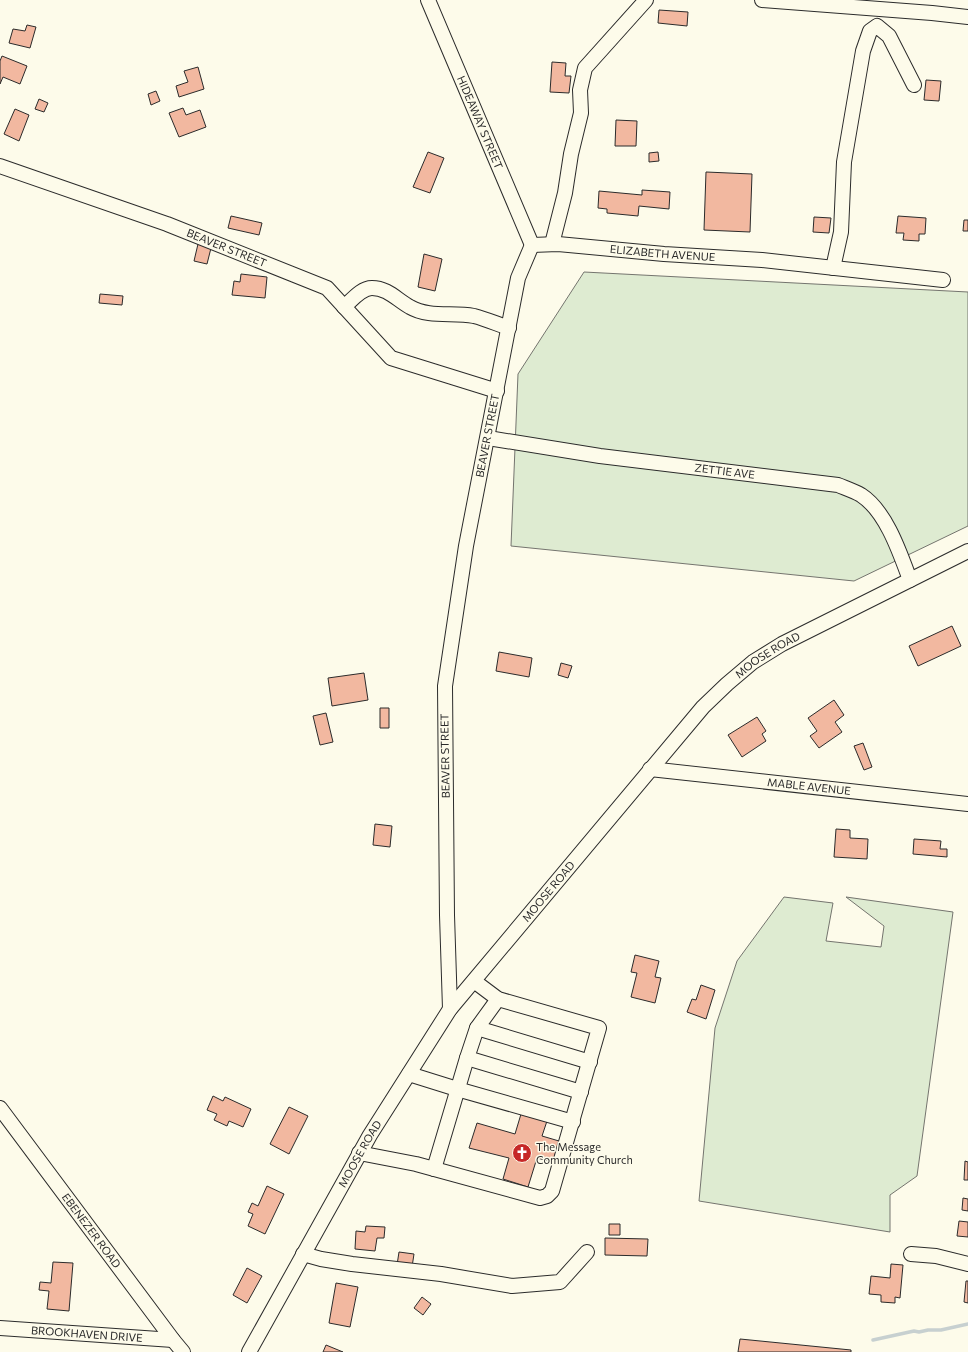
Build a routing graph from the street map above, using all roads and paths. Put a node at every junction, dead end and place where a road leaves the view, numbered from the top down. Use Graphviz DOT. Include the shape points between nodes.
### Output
graph roads {
  1 [pos="428,0"];
  2 [pos="646,0"];
  3 [pos="762,0"];
  4 [pos="968,17"];
  5 [pos="914,85"];
  6 [pos="0,166"];
  7 [pos="552,244"];
  8 [pos="532,245"];
  9 [pos="833,268"];
  10 [pos="943,280"];
  11 [pos="344,307"];
  12 [pos="509,328"];
  13 [pos="497,391"];
  14 [pos="488,438"];
  15 [pos="968,551"];
  16 [pos="910,580"];
  17 [pos="650,769"];
  18 [pos="968,804"];
  19 [pos="474,981"];
  20 [pos="498,999"];
  21 [pos="450,1010"];
  22 [pos="477,1028"];
  23 [pos="467,1058"];
  24 [pos="590,1062"];
  25 [pos="409,1074"];
  26 [pos="457,1089"];
  27 [pos="581,1092"];
  28 [pos="0,1108"];
  29 [pos="572,1122"];
  30 [pos="359,1153"];
  31 [pos="434,1169"];
  32 [pos="587,1252"];
  33 [pos="303,1254"];
  34 [pos="911,1254"];
  35 [pos="968,1264"];
  36 [pos="0,1328"];
  37 [pos="173,1340"];
  38 [pos="183,1352"];
  39 [pos="249,1352"];
  1 -- 8 [label="street, HIDEAWAY STREET"];
  2 -- 7 [label="street" via="585,68 580,90 581,113"];
  3 -- 4 [label="street"];
  5 -- 9 [label="street" via="889,36 877,26 870,31 844,162 841,232"];
  6 -- 11 [label="street, BEAVER STREET" via="167,224 327,288"];
  7 -- 8 [label="street, ELIZABETH AVENUE"];
  7 -- 9 [label="street, ELIZABETH AVENUE"];
  8 -- 12 [label="street" via="518,278"];
  9 -- 10 [label="street, ELIZABETH AVENUE"];
  11 -- 12 [label="street" via="357,294 370,288 381,289 423,313 474,316"];
  11 -- 13 [label="street, BEAVER STREET" via="391,358"];
  12 -- 13 [label="street"];
  13 -- 14 [label="street, BEAVER STREET"];
  14 -- 16 [label="street, ZETTIE AVE" via="600,456 838,485 861,495 878,510 897,544"];
  14 -- 21 [label="street, BEAVER STREET" via="466,546 444,686"];
  15 -- 16 [label="street, MOOSE ROAD"];
  16 -- 17 [label="street, MOOSE ROAD" via="782,644 753,662 702,707"];
  17 -- 18 [label="street, MABLE AVENUE"];
  17 -- 19 [label="street, MOOSE ROAD"];
  19 -- 20 [label="street"];
  19 -- 21 [label="street, MOOSE ROAD"];
  20 -- 22 [label="street"];
  20 -- 24 [label="street" via="600,1028"];
  21 -- 25 [label="street, MOOSE ROAD"];
  22 -- 23 [label="street"];
  22 -- 24 [label="street"];
  23 -- 26 [label="street"];
  23 -- 27 [label="street"];
  24 -- 27 [label="street"];
  25 -- 26 [label="street"];
  25 -- 30 [label="street, MOOSE ROAD"];
  26 -- 29 [label="street"];
  26 -- 31 [label="street"];
  27 -- 29 [label="street"];
  28 -- 37 [label="street, EBENEZER ROAD"];
  29 -- 31 [label="street" via="552,1191 547,1196 540,1198"];
  30 -- 31 [label="street"];
  30 -- 33 [label="street, MOOSE ROAD"];
  32 -- 33 [label="street" via="560,1282 512,1286 442,1274 352,1264"];
  33 -- 39 [label="street, MOOSE ROAD"];
  34 -- 35 [label="street" via="936,1256"];
  36 -- 37 [label="street, BROOKHAVEN DRIVE"];
  37 -- 38 [label="street, EBENEZER ROAD"];
}
